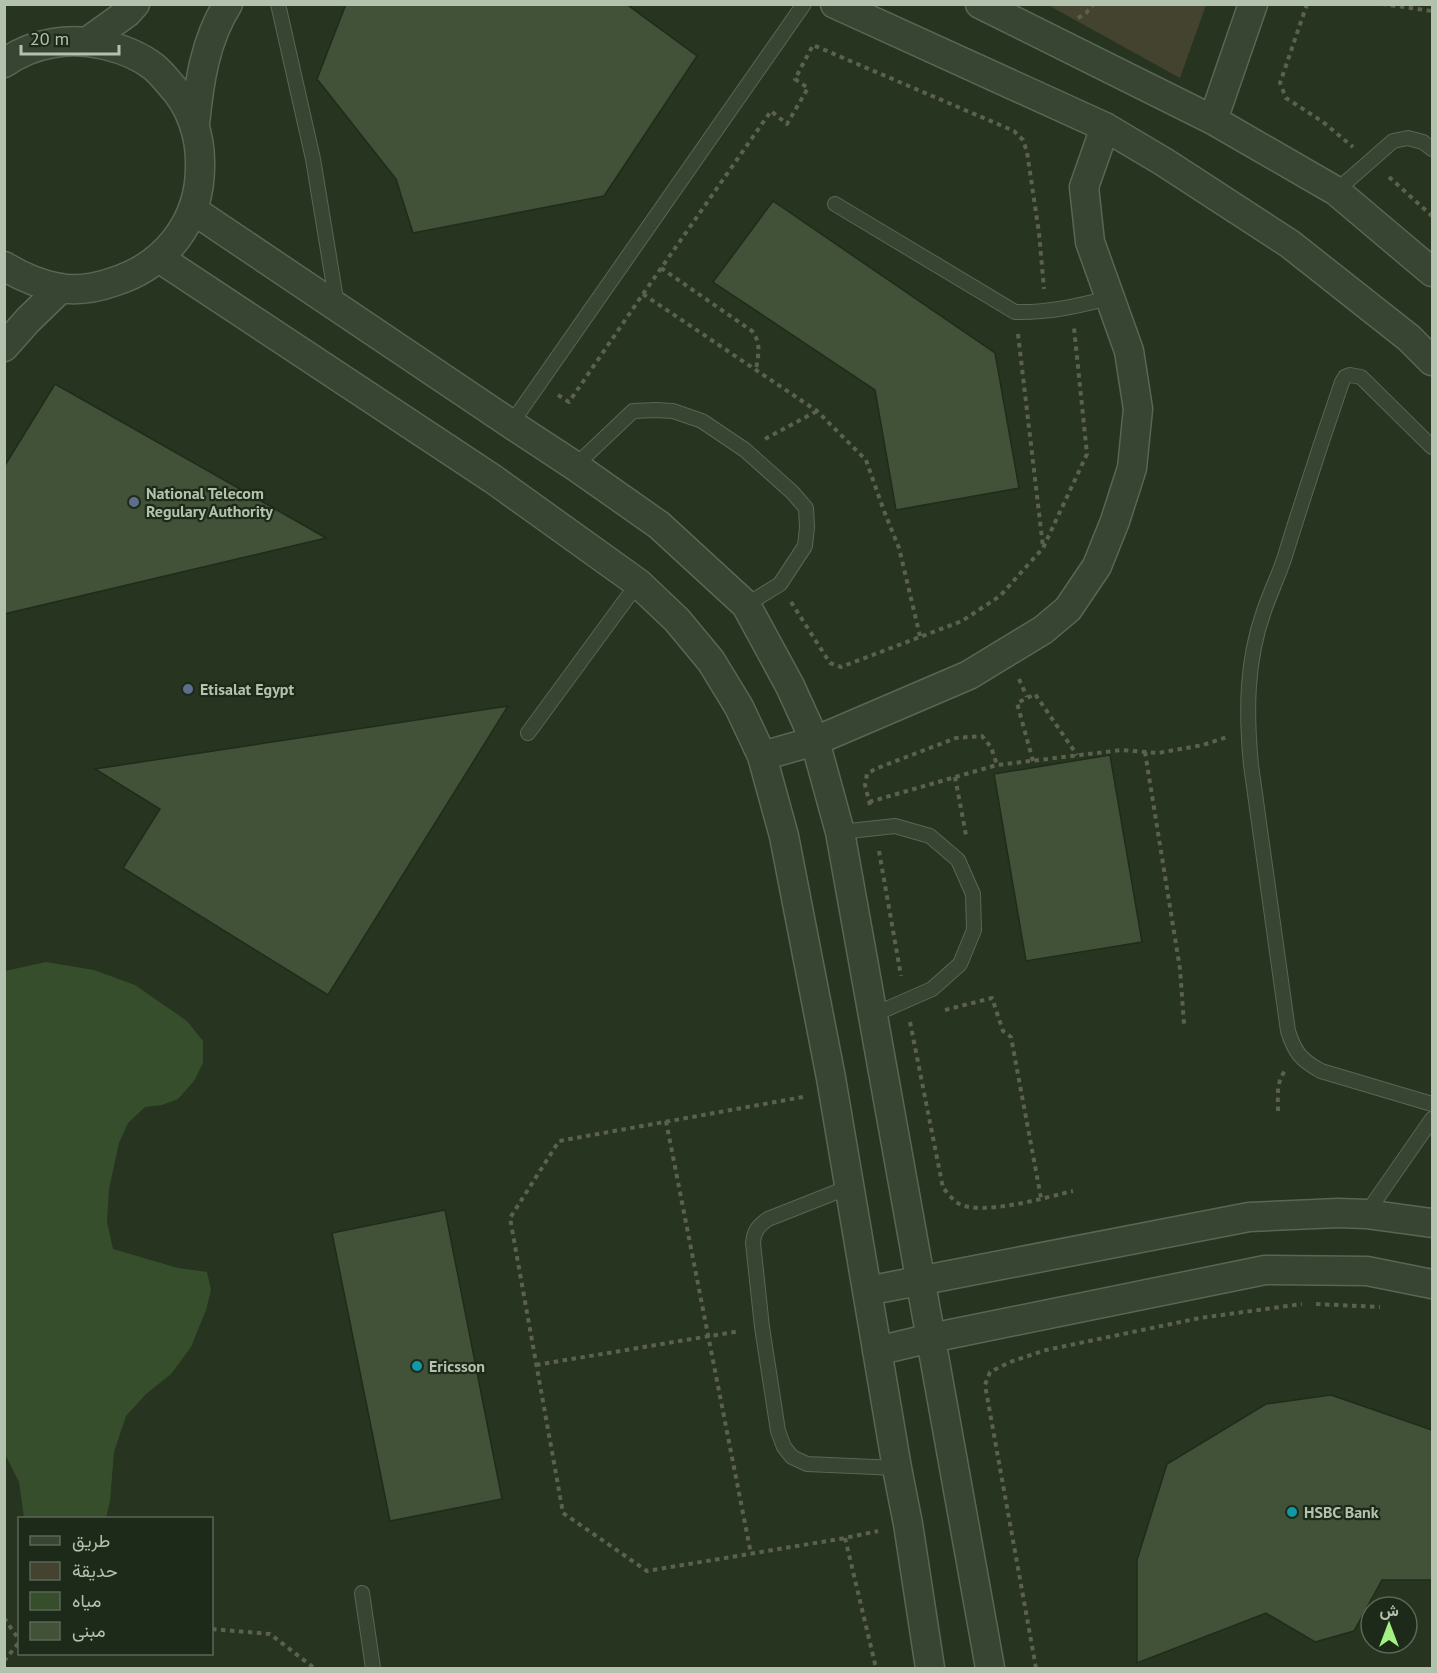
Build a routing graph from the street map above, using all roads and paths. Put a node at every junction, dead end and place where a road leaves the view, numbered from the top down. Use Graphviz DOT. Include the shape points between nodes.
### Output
graph roads {
  1 [pos="135,4"];
  2 [pos="228,4"];
  3 [pos="278,4"];
  4 [pos="804,4"];
  5 [pos="835,4"];
  6 [pos="980,4"];
  7 [pos="1253,4"];
  8 [pos="1307,4"];
  9 [pos="1382,4"];
  10 [pos="1432,11"];
  11 [pos="88,41"];
  12 [pos="5,61"];
  13 [pos="1213,120"];
  14 [pos="195,124"];
  15 [pos="1105,127"];
  16 [pos="1432,149"];
  17 [pos="1371,161"];
  18 [pos="1336,191"];
  19 [pos="835,204"];
  20 [pos="193,210"];
  21 [pos="1432,216"];
  22 [pos="159,258"];
  23 [pos="4,266"];
  24 [pos="661,268"];
  25 [pos="1432,272"];
  26 [pos="61,288"];
  27 [pos="643,294"];
  28 [pos="1109,298"];
  29 [pos="337,307"];
  30 [pos="1071,307"];
  31 [pos="1015,312"];
  32 [pos="1046,312"];
  33 [pos="4,347"];
  34 [pos="1432,361"];
  35 [pos="756,370"];
  36 [pos="540,383"];
  37 [pos="817,411"];
  38 [pos="511,424"];
  39 [pos="1432,447"];
  40 [pos="745,450"];
  41 [pos="575,466"];
  42 [pos="1044,548"];
  43 [pos="638,583"];
  44 [pos="780,584"];
  45 [pos="746,605"];
  46 [pos="920,636"];
  47 [pos="528,733"];
  48 [pos="815,741"];
  49 [pos="1145,752"];
  50 [pos="1077,755"];
  51 [pos="762,756"];
  52 [pos="1033,760"];
  53 [pos="997,765"];
  54 [pos="955,777"];
  55 [pos="869,802"];
  56 [pos="840,832"];
  57 [pos="960,865"];
  58 [pos="940,1011"];
  59 [pos="873,1015"];
  60 [pos="1184,1024"];
  61 [pos="1299,1054"];
  62 [pos="833,1092"];
  63 [pos="1432,1104"];
  64 [pos="1278,1111"];
  65 [pos="1432,1119"];
  66 [pos="666,1121"];
  67 [pos="849,1186"];
  68 [pos="1041,1198"];
  69 [pos="1366,1214"];
  70 [pos="1431,1220"];
  71 [pos="920,1280"];
  72 [pos="1432,1284"];
  73 [pos="867,1291"];
  74 [pos="1304,1304"];
  75 [pos="1315,1304"];
  76 [pos="1390,1308"];
  77 [pos="762,1327"];
  78 [pos="709,1337"];
  79 [pos="931,1338"];
  80 [pos="877,1351"];
  81 [pos="536,1365"];
  82 [pos="897,1468"];
  83 [pos="908,1524"];
  84 [pos="844,1538"];
  85 [pos="751,1554"];
  86 [pos="362,1593"];
  87 [pos="4,1618"];
  88 [pos="213,1629"];
  89 [pos="18,1638"];
  90 [pos="18,1644"];
  91 [pos="4,1661"];
  92 [pos="314,1668"];
  93 [pos="373,1668"];
  94 [pos="876,1668"];
  95 [pos="930,1668"];
  96 [pos="990,1668"];
  97 [pos="1036,1668"];
  1 -- 11 [label="street"];
  2 -- 14 [label="street" via="209,46"];
  3 -- 29 [label="lane" via="313,159"];
  4 -- 36 [label="lane"];
  5 -- 15 [label="street"];
  6 -- 13 [label="street"];
  7 -- 13 [label="street"];
  8 -- 17 [label="path" via="1280,83 1283,91 1286,98"];
  9 -- 10 [label="path"];
  11 -- 12 [label="street" via="59,41"];
  11 -- 14 [label="street" via="122,49 154,67 178,93"];
  13 -- 18 [label="street"];
  14 -- 20 [label="street" via="201,152 200,182"];
  15 -- 28 [label="street" via="1084,187 1090,242"];
  15 -- 34 [label="street" via="1290,244 1409,338"];
  16 -- 17 [label="lane" via="1408,138 1393,141"];
  17 -- 18 [label="lane"];
  17 -- 21 [label="path"];
  18 -- 25 [label="street"];
  19 -- 31 [label="lane"];
  20 -- 22 [label="street" via="179,236"];
  20 -- 29 [label="street"];
  22 -- 26 [label="street" via="129,277 96,288"];
  22 -- 43 [label="street" via="493,479"];
  23 -- 26 [label="street" via="27,279"];
  24 -- 27 [label="path"];
  24 -- 32 [label="path" via="771,111 787,124 808,88 795,79 813,45 1014,131 1023,140 1039,233"];
  24 -- 35 [label="path" via="752,331 759,346"];
  26 -- 33 [label="street"];
  27 -- 35 [label="path"];
  27 -- 36 [label="path" via="569,402"];
  28 -- 30 [label="lane"];
  28 -- 48 [label="street" via="1129,351 1138,409 1132,468 1097,566 1068,609 1044,630 969,675"];
  29 -- 38 [label="street"];
  30 -- 32 [label="lane"];
  30 -- 42 [label="path" via="1087,454"];
  31 -- 32 [label="lane"];
  31 -- 42 [label="path"];
  35 -- 37 [label="path"];
  36 -- 38 [label="lane"];
  37 -- 40 [label="path"];
  37 -- 46 [label="path" via="866,460 899,548"];
  38 -- 41 [label="street"];
  39 -- 61 [label="lane" via="1361,377 1345,377 1263,613 1251,663 1251,765 1288,1032"];
  40 -- 41 [label="lane" via="702,421 674,411 633,411"];
  40 -- 44 [label="lane" via="806,508 806,546"];
  41 -- 45 [label="street" via="659,525"];
  42 -- 46 [label="path" via="1000,596 962,621"];
  43 -- 47 [label="lane"];
  43 -- 51 [label="street" via="677,620 711,661 740,707"];
  44 -- 45 [label="lane"];
  44 -- 46 [label="path" via="830,663 841,667"];
  45 -- 48 [label="street"];
  48 -- 51 [label="street"];
  48 -- 56 [label="street"];
  49 -- 60 [label="path" via="1180,969"];
  50 -- 52 [label="path" via="1035,694 1017,703"];
  51 -- 62 [label="street" via="784,836"];
  53 -- 54 [label="path"];
  54 -- 55 [label="path"];
  54 -- 57 [label="path" via="970,861"];
  56 -- 57 [label="lane" via="895,826 930,836"];
  56 -- 59 [label="street"];
  57 -- 59 [label="lane" via="973,894 974,930 960,964 932,989"];
  58 -- 68 [label="path" via="992,998 1003,1032 1011,1037"];
  59 -- 71 [label="street"];
  61 -- 63 [label="lane" via="1321,1071"];
  61 -- 64 [label="path" via="1281,1077"];
  62 -- 66 [label="path"];
  62 -- 67 [label="street"];
  65 -- 69 [label="lane"];
  66 -- 78 [label="path"];
  66 -- 81 [label="path" via="559,1141 510,1218"];
  67 -- 73 [label="street"];
  67 -- 77 [label="lane" via="768,1219 754,1234"];
  69 -- 70 [label="street"];
  69 -- 71 [label="street" via="1250,1217"];
  71 -- 73 [label="street"];
  71 -- 79 [label="street"];
  72 -- 79 [label="street" via="1367,1270 1266,1270"];
  73 -- 80 [label="street"];
  74 -- 97 [label="path" via="1200,1318 1046,1350 990,1372 985,1385"];
  75 -- 76 [label="path"];
  77 -- 78 [label="path"];
  77 -- 82 [label="lane" via="778,1431 792,1457 807,1464"];
  78 -- 81 [label="path"];
  78 -- 85 [label="path"];
  79 -- 80 [label="street"];
  79 -- 96 [label="street"];
  80 -- 82 [label="street"];
  81 -- 85 [label="path" via="563,1513 647,1571"];
  82 -- 83 [label="street"];
  83 -- 84 [label="path"];
  83 -- 95 [label="street"];
  84 -- 85 [label="path"];
  84 -- 94 [label="path"];
  86 -- 93 [label="lane"];
  87 -- 89 [label="path"];
  88 -- 92 [label="path" via="270,1634"];
  90 -- 91 [label="path"];
}
